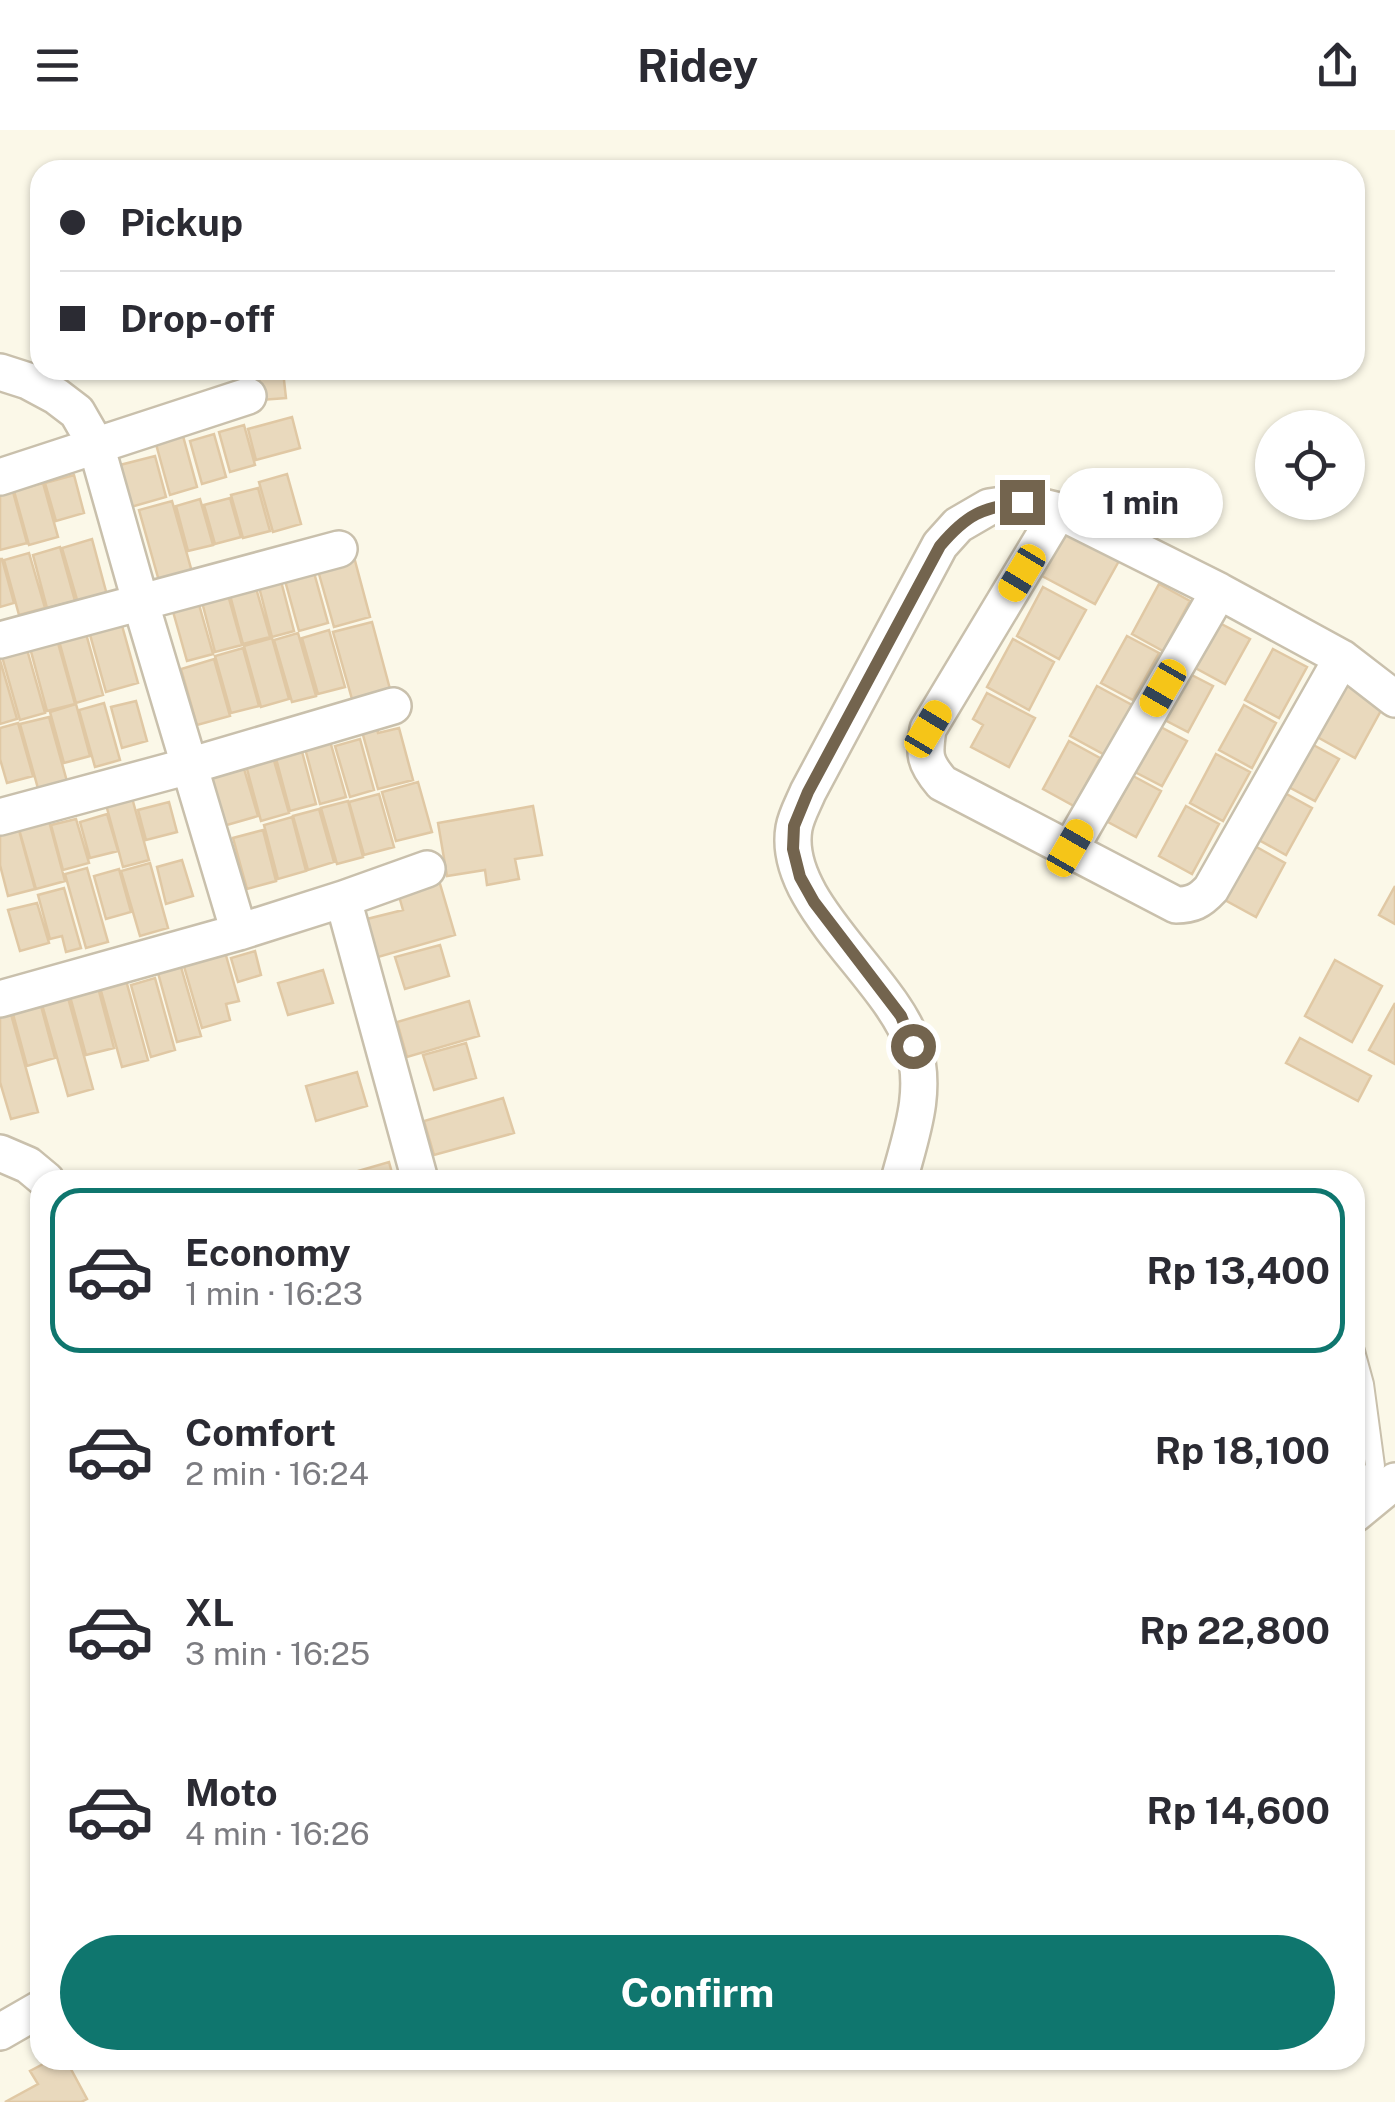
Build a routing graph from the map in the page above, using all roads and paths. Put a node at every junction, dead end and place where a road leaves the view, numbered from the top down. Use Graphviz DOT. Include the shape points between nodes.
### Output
graph roads {
  1 [pos="0,372"];
  2 [pos="248,396"];
  3 [pos="96,445"];
  4 [pos="0,477"];
  5 [pos="1059,510"];
  6 [pos="339,549"];
  7 [pos="1219,591"];
  8 [pos="141,604"];
  9 [pos="0,640"];
  10 [pos="1342,658"];
  11 [pos="1395,699"];
  12 [pos="393,706"];
  13 [pos="189,766"];
  14 [pos="0,817"];
  15 [pos="1070,848"];
  16 [pos="426,869"];
  17 [pos="342,899"];
  18 [pos="239,932"];
  19 [pos="0,999"];
  20 [pos="0,1153"];
  21 [pos="34,1170"];
  22 [pos="417,1170"];
  23 [pos="902,1170"];
  24 [pos="1365,1391"];
  25 [pos="1395,1481"];
  26 [pos="1365,1489"];
  27 [pos="1365,1504"];
  28 [pos="30,2015"];
  29 [pos="0,2032"];
  1 -- 3 [label="street" via="56,396 77,412"];
  2 -- 3 [label="street"];
  3 -- 4 [label="street"];
  3 -- 8 [label="street"];
  5 -- 7 [label="street"];
  5 -- 15 [label="street" via="928,729 924,753 942,782"];
  5 -- 23 [label="street" via="1022,502 989,507 958,525 940,546 794,826 800,877 901,1016 913,1046 918,1113"];
  6 -- 8 [label="street"];
  7 -- 10 [label="street"];
  7 -- 15 [label="street"];
  8 -- 9 [label="street"];
  8 -- 13 [label="street"];
  10 -- 11 [label="street"];
  10 -- 15 [label="street" via="1201,899 1176,905"];
  12 -- 13 [label="street"];
  13 -- 14 [label="street"];
  13 -- 18 [label="street"];
  16 -- 17 [label="street"];
  17 -- 18 [label="street"];
  17 -- 22 [label="street"];
  18 -- 19 [label="street"];
  20 -- 21 [label="street"];
  24 -- 26 [label="lane" via="1375,1466"];
  25 -- 27 [label="street"];
  28 -- 29 [label="street"];
}
